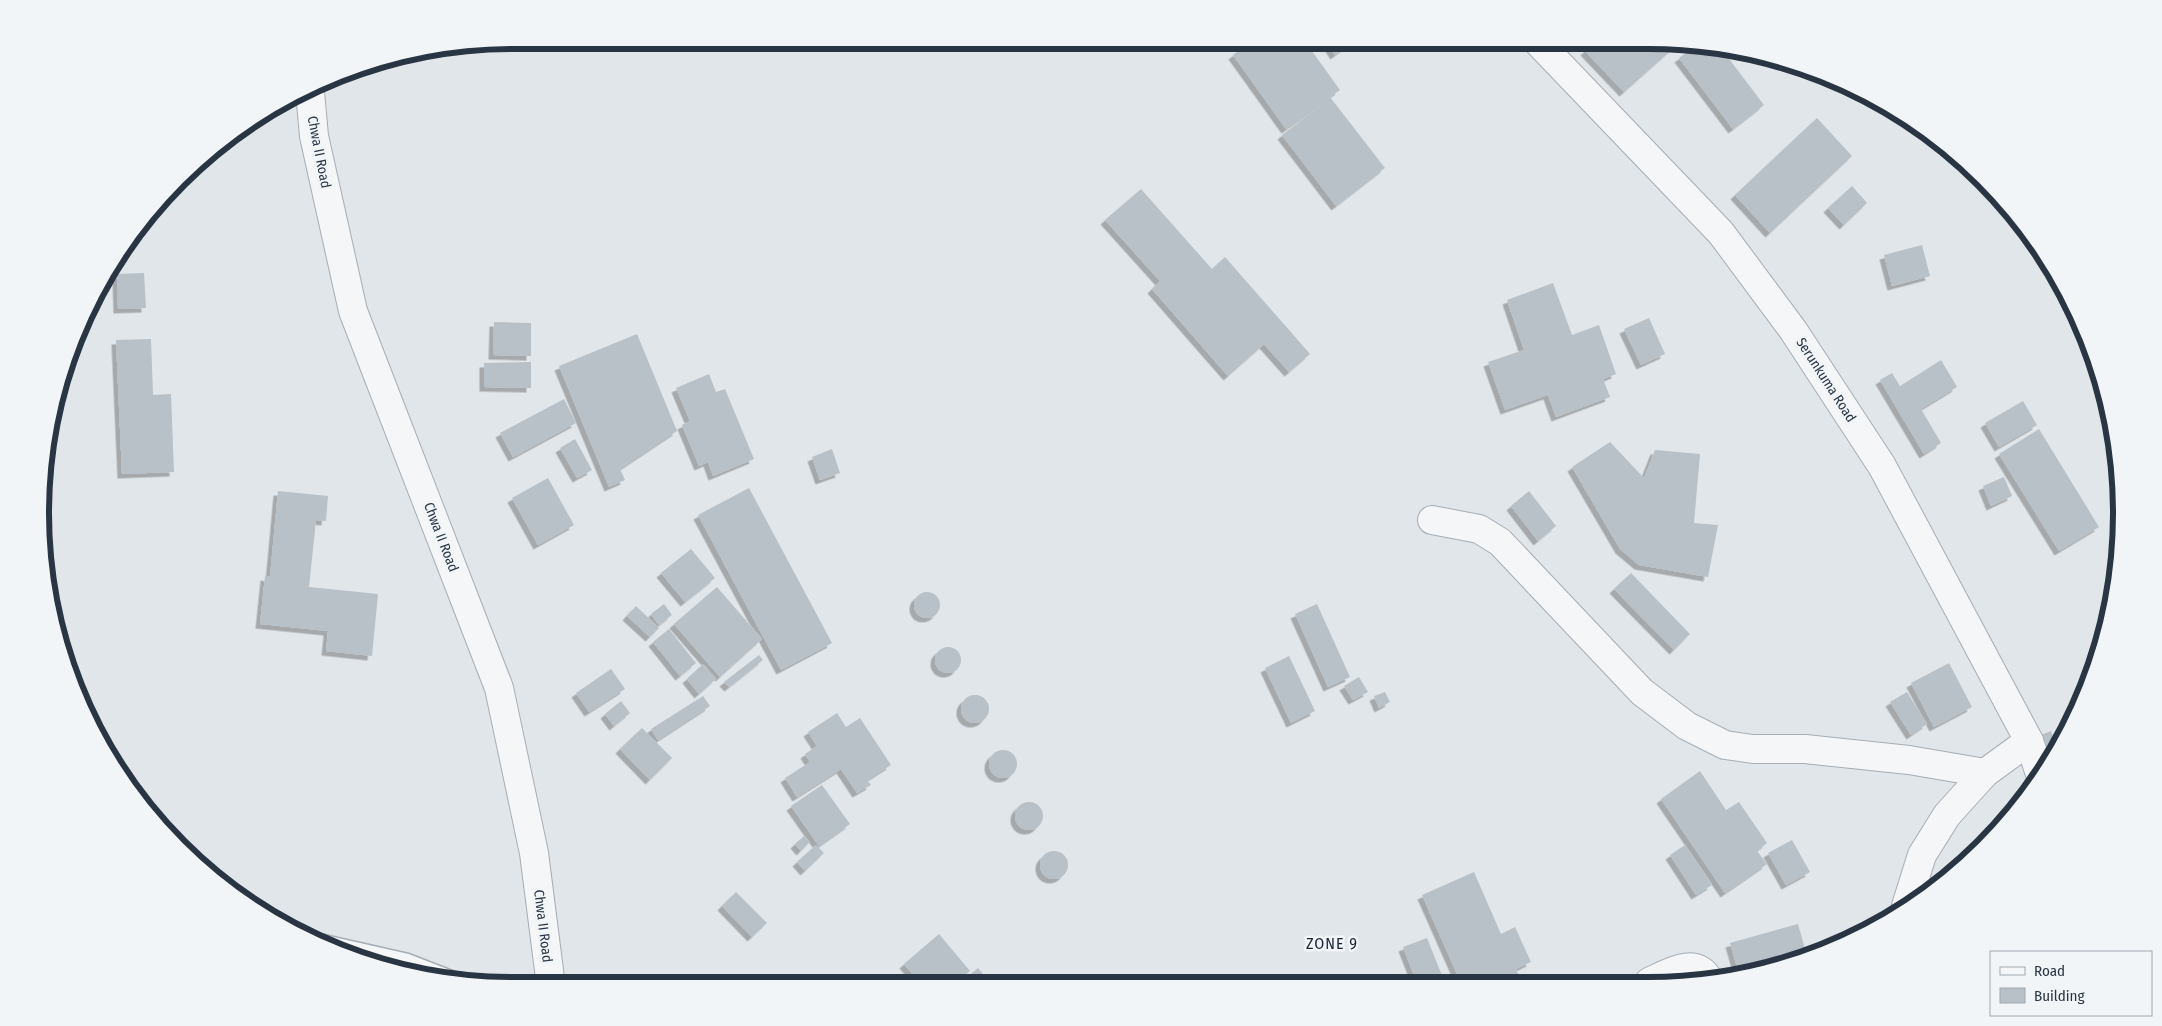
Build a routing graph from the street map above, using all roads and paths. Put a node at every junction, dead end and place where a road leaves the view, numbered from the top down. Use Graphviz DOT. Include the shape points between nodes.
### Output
graph roads {
  1 [pos="1545,49"];
  2 [pos="310,96"];
  3 [pos="1432,520"];
  4 [pos="2028,741"];
  5 [pos="2037,767"];
  6 [pos="1985,773"];
  7 [pos="1909,898"];
  8 [pos="354,949"];
  9 [pos="426,969"];
  10 [pos="1705,974"];
  11 [pos="550,977"];
  12 [pos="1661,977"];
  1 -- 4 [label="street, Serunkuma Road" via="1721,234 1793,330 1882,466"];
  2 -- 11 [label="street, Chwa II Road" via="314,136 353,311 499,688 534,853"];
  3 -- 6 [label="street" via="1479,529 1500,542 1642,692 1687,726 1725,745 1752,749 1806,749 1908,760"];
  4 -- 5 [label="street, Serunkuma Road"];
  4 -- 6 [label="street"];
  6 -- 7 [label="street" via="1946,815 1922,855"];
  8 -- 9 [label="lane"];
  10 -- 12 [label="street" via="1682,967"];
}
